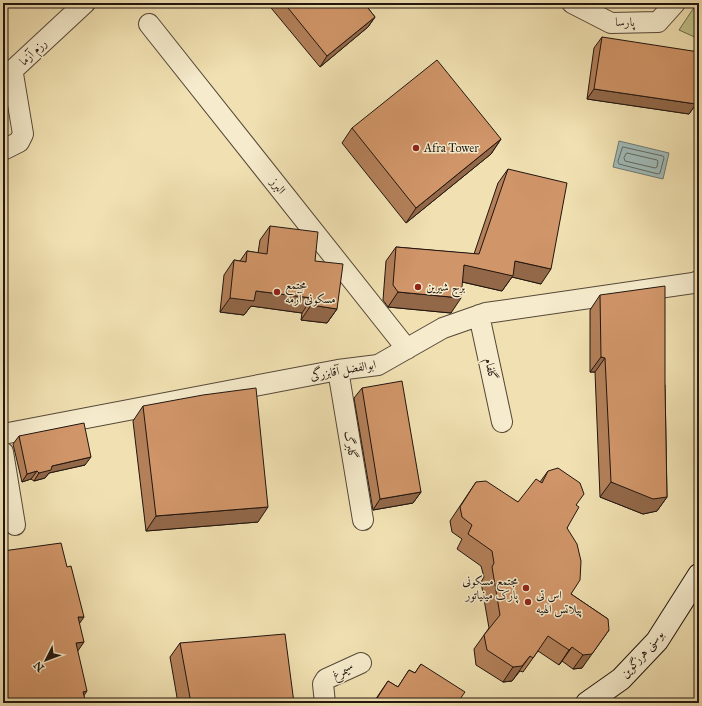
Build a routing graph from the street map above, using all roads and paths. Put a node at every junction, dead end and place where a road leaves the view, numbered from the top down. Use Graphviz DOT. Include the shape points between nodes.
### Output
graph roads {
  1 [pos="85,3"];
  2 [pos="572,3"];
  3 [pos="675,3"];
  4 [pos="149,24"];
  5 [pos="3,150"];
  6 [pos="699,281"];
  7 [pos="479,315"];
  8 [pos="407,349"];
  9 [pos="338,370"];
  10 [pos="502,422"];
  11 [pos="3,434"];
  12 [pos="3,452"];
  13 [pos="363,520"];
  14 [pos="15,525"];
  15 [pos="699,575"];
  16 [pos="362,663"];
  17 [pos="325,703"];
  18 [pos="587,703"];
  1 -- 5 [label="street, رزم آزما" via="14,69 23,134 19,142"];
  2 -- 3 [label="street, پارسا" via="611,22 658,22"];
  4 -- 8 [label="street, البرز"];
  6 -- 7 [label="street, ابوالفضل آقابزرگی"];
  7 -- 8 [label="street, ابوالفضل آقابزرگی" via="443,328"];
  7 -- 10 [label="street, گلفام"];
  8 -- 9 [label="street, ابوالفضل آقابزرگی" via="378,365"];
  9 -- 11 [label="street, ابوالفضل آقابزرگی"];
  9 -- 13 [label="street, گلبرگ"];
  12 -- 14 [label="street"];
  15 -- 18 [label="street, بوسنی هرزگوین" via="657,641 621,679"];
  16 -- 17 [label="street, سیمرغ" via="326,679 322,690"];
}
